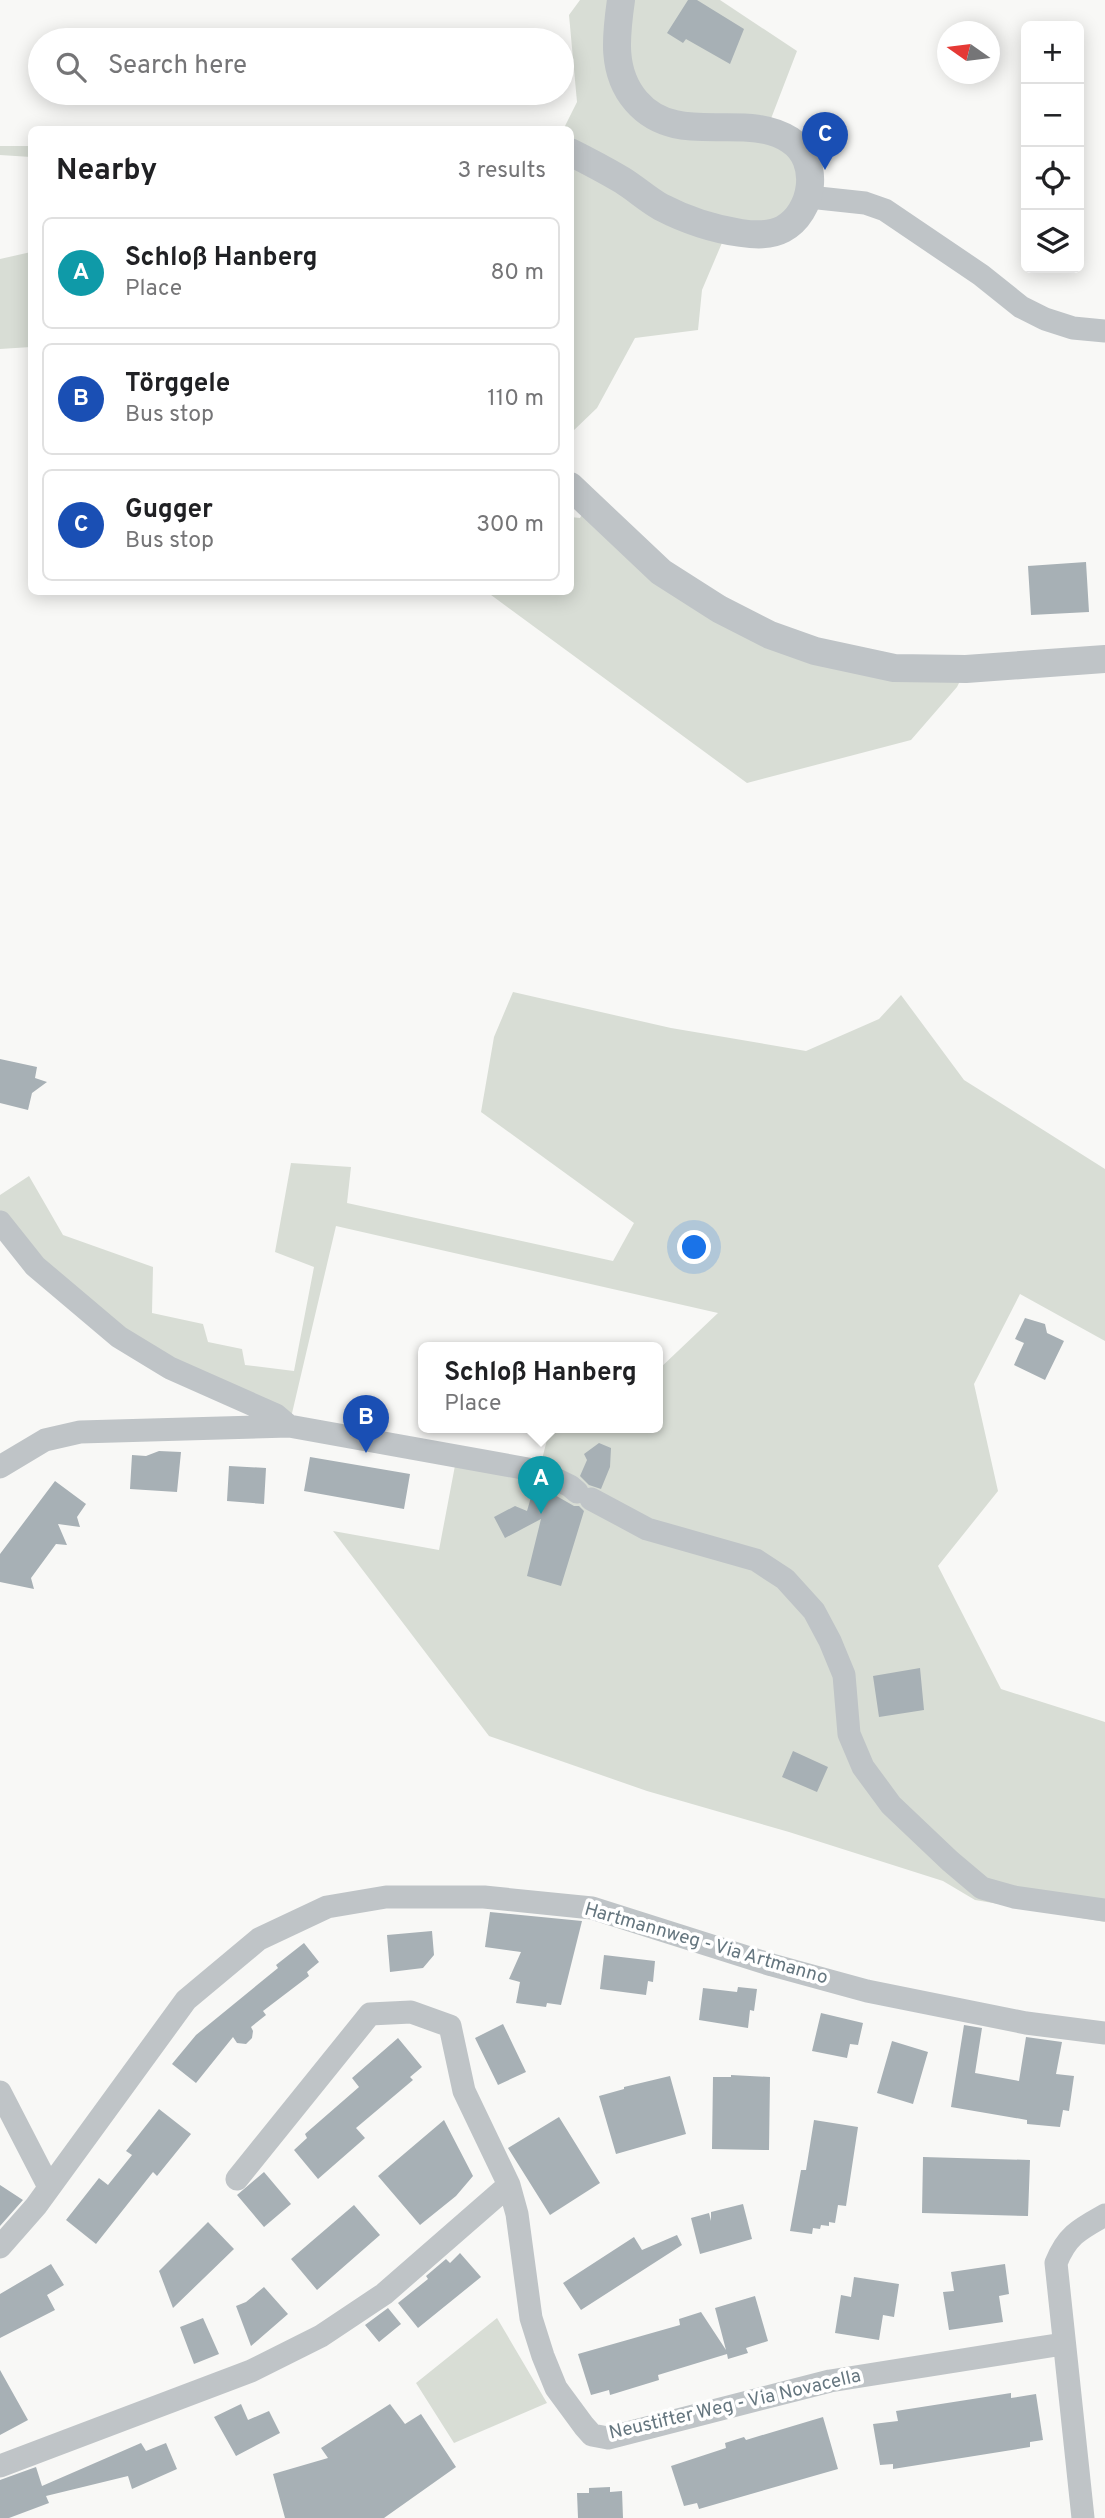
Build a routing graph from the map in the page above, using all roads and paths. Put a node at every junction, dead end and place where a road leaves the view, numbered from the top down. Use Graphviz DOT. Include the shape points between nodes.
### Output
graph roads {
  1 [pos="621,0"];
  2 [pos="574,154"];
  3 [pos="809,197"];
  4 [pos="1105,331"];
  5 [pos="574,490"];
  6 [pos="1105,659"];
  7 [pos="0,1222"];
  8 [pos="289,1426"];
  9 [pos="0,1467"];
  10 [pos="1105,1910"];
  11 [pos="1105,2033"];
  12 [pos="0,2092"];
  13 [pos="237,2179"];
  14 [pos="509,2186"];
  15 [pos="49,2187"];
  16 [pos="1105,2216"];
  17 [pos="0,2247"];
  18 [pos="1063,2344"];
  19 [pos="0,2466"];
  20 [pos="1083,2518"];
  1 -- 3 [label="street" via="618,70 636,102 658,118 685,127 767,130 792,141 810,174"];
  2 -- 3 [label="street" via="660,206 727,231 759,236 782,230 799,216"];
  3 -- 4 [label="street" via="865,203 885,210 1021,307 1073,328"];
  5 -- 6 [label="street" via="661,572 719,610 815,651 894,668 967,669"];
  7 -- 8 [label="street" via="35,1266 119,1337 170,1368 276,1415"];
  8 -- 9 [label="street" via="80,1432 45,1440"];
  8 -- 10 [label="street" via="539,1471 647,1529 756,1560 785,1579 814,1611 844,1675 849,1734 863,1767 891,1805 982,1888"];
  11 -- 15 [label="street, Hartmannweg - Via Artmanno" via="1026,2023 867,1991 592,1908 484,1897 386,1897 327,1907 260,1939 186,2000"];
  12 -- 15 [label="street"];
  13 -- 14 [label="street, Neustifter Weg - Via Novacella" via="370,2014 411,2012 450,2026 464,2091"];
  14 -- 18 [label="street, Neustifter Weg - Via Novacella" via="531,2318 543,2356 556,2388 592,2435 607,2438 830,2381"];
  14 -- 19 [label="street" via="384,2294 321,2336 251,2371"];
  15 -- 17 [label="street, Hartmannweg - Via Artmanno"];
  16 -- 18 [label="street" via="1077,2230 1063,2245 1056,2263"];
  18 -- 20 [label="street"];
}
